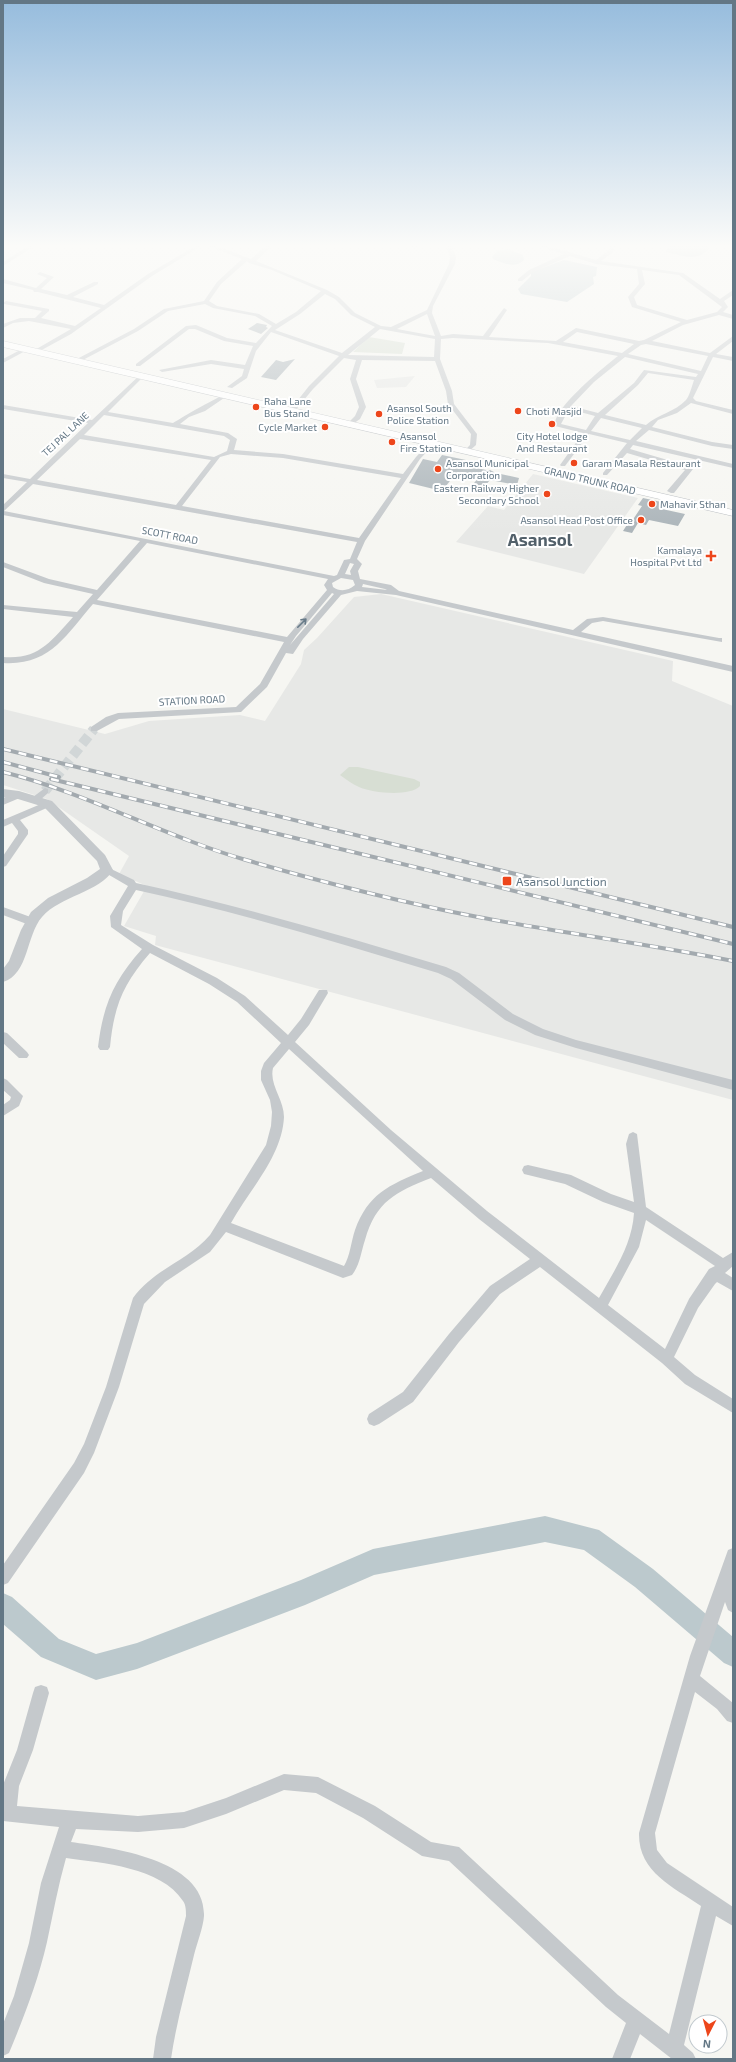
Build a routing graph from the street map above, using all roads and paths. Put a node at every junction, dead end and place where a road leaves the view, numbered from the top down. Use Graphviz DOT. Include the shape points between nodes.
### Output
graph roads {
  1 [pos="53,341"];
  2 [pos="114,341"];
  3 [pos="169,341"];
  4 [pos="234,341"];
  5 [pos="261,341"];
  6 [pos="306,341"];
  7 [pos="361,341"];
  8 [pos="438,341"];
  9 [pos="549,341"];
  10 [pos="560,341"];
  11 [pos="634,341"];
  12 [pos="646,341"];
  13 [pos="729,341"];
  14 [pos="557,343"];
  15 [pos="643,343"];
  16 [pos="3,344"];
  17 [pos="257,345"];
  18 [pos="26,349"];
  19 [pos="36,351"];
  20 [pos="624,355"];
  21 [pos="711,355"];
  22 [pos="343,356"];
  23 [pos="437,359"];
  24 [pos="733,359"];
  25 [pos="78,360"];
  26 [pos="359,360"];
  27 [pos="3,361"];
  28 [pos="138,365"];
  29 [pos="245,366"];
  30 [pos="162,370"];
  31 [pos="142,375"];
  32 [pos="700,376"];
  33 [pos="228,391"];
  34 [pos="691,400"];
  35 [pos="3,407"];
  36 [pos="566,407"];
  37 [pos="292,411"];
  38 [pos="733,412"];
  39 [pos="103,413"];
  40 [pos="599,416"];
  41 [pos="92,422"];
  42 [pos="350,424"];
  43 [pos="175,425"];
  44 [pos="648,428"];
  45 [pos="587,432"];
  46 [pos="77,436"];
  47 [pos="632,442"];
  48 [pos="430,444"];
  49 [pos="733,447"];
  50 [pos="625,450"];
  51 [pos="467,451"];
  52 [pos="706,451"];
  53 [pos="230,452"];
  54 [pos="216,459"];
  55 [pos="563,465"];
  56 [pos="733,466"];
  57 [pos="690,469"];
  58 [pos="605,474"];
  59 [pos="3,476"];
  60 [pos="406,477"];
  61 [pos="31,481"];
  62 [pos="671,491"];
  63 [pos="177,508"];
  64 [pos="3,509"];
  65 [pos="3,513"];
  66 [pos="733,513"];
  67 [pos="733,518"];
  68 [pos="145,540"];
  69 [pos="361,541"];
  70 [pos="353,560"];
  71 [pos="3,564"];
  72 [pos="337,577"];
  73 [pos="356,583"];
  74 [pos="335,591"];
  75 [pos="100,593"];
  76 [pos="92,602"];
  77 [pos="3,607"];
  78 [pos="79,615"];
  79 [pos="575,633"];
  80 [pos="290,640"];
  81 [pos="719,640"];
  82 [pos="3,660"];
  83 [pos="733,669"];
  84 [pos="243,710"];
  85 [pos="94,729"];
  86 [pos="3,793"];
  87 [pos="19,795"];
  88 [pos="3,802"];
  89 [pos="48,804"];
  90 [pos="14,819"];
  91 [pos="3,824"];
  92 [pos="3,864"];
  93 [pos="107,870"];
  94 [pos="133,886"];
  95 [pos="3,911"];
  96 [pos="32,922"];
  97 [pos="149,948"];
  98 [pos="3,977"];
  99 [pos="323,993"];
  100 [pos="3,1036"];
  101 [pos="288,1041"];
  102 [pos="104,1047"];
  103 [pos="23,1055"];
  104 [pos="3,1082"];
  105 [pos="733,1085"];
  106 [pos="3,1111"];
  107 [pos="633,1137"];
  108 [pos="528,1170"];
  109 [pos="432,1172"];
  110 [pos="640,1210"];
  111 [pos="222,1225"];
  112 [pos="540,1260"];
  113 [pos="724,1265"];
  114 [pos="733,1285"];
  115 [pos="601,1306"];
  116 [pos="667,1358"];
  117 [pos="733,1406"];
  118 [pos="374,1419"];
  119 [pos="732,1560"];
  120 [pos="3,1578"];
  121 [pos="733,1605"];
  122 [pos="690,1680"];
  123 [pos="41,1693"];
  124 [pos="733,1715"];
  125 [pos="5,1813"];
  126 [pos="70,1820"];
  127 [pos="61,1849"];
  128 [pos="711,1902"];
  129 [pos="733,1917"];
  130 [pos="636,2019"];
  131 [pos="3,2047"];
  132 [pos="681,2054"];
  133 [pos="162,2059"];
  134 [pos="621,2059"];
  1 -- 19 [label="street"];
  2 -- 25 [label="street"];
  3 -- 28 [label="street"];
  4 -- 17 [label="street"];
  5 -- 17 [label="street"];
  6 -- 22 [label="street"];
  7 -- 22 [label="street"];
  8 -- 23 [label="street"];
  9 -- 14 [label="street"];
  10 -- 14 [label="street"];
  11 -- 15 [label="street"];
  12 -- 15 [label="street"];
  13 -- 21 [label="street"];
  14 -- 20 [label="street"];
  15 -- 20 [label="street"];
  15 -- 21 [label="street"];
  16 -- 18 [label="main road"];
  17 -- 29 [label="street"];
  18 -- 19 [label="main road"];
  18 -- 27 [label="street"];
  19 -- 25 [label="main road"];
  20 -- 32 [label="street"];
  20 -- 36 [label="street"];
  21 -- 24 [label="street"];
  21 -- 32 [label="street"];
  22 -- 26 [label="street"];
  22 -- 37 [label="street" via="318,380"];
  23 -- 26 [label="street"];
  23 -- 51 [label="street" via="452,407 474,434 473,445"];
  25 -- 31 [label="main road"];
  26 -- 42 [label="street" via="353,379 362,398 362,410"];
  29 -- 30 [label="street" via="211,362"];
  29 -- 33 [label="street" via="245,376"];
  31 -- 33 [label="main road"];
  31 -- 39 [label="street, TEJ PAL LANE"];
  32 -- 34 [label="street"];
  32 -- 40 [label="street" via="646,371 636,384"];
  33 -- 37 [label="main road"];
  33 -- 43 [label="street" via="203,410 186,416"];
  34 -- 38 [label="street"];
  34 -- 44 [label="street" via="675,412 656,419"];
  35 -- 41 [label="street"];
  36 -- 40 [label="street"];
  36 -- 45 [label="street" via="557,425"];
  37 -- 42 [label="main road"];
  39 -- 41 [label="street, TEJ PAL LANE"];
  39 -- 43 [label="street"];
  40 -- 44 [label="street"];
  40 -- 45 [label="street"];
  41 -- 46 [label="street, TEJ PAL LANE"];
  42 -- 48 [label="main road"];
  43 -- 53 [label="street" via="231,436 234,439"];
  44 -- 47 [label="street"];
  44 -- 52 [label="street"];
  45 -- 47 [label="street"];
  45 -- 55 [label="street"];
  46 -- 54 [label="street"];
  46 -- 61 [label="street, TEJ PAL LANE"];
  47 -- 50 [label="street"];
  47 -- 52 [label="street"];
  48 -- 51 [label="main road, GRAND TRUNK ROAD"];
  48 -- 60 [label="street"];
  48 -- 67 [label="main road"];
  49 -- 52 [label="street"];
  50 -- 57 [label="street"];
  50 -- 58 [label="street"];
  51 -- 66 [label="main road, GRAND TRUNK ROAD"];
  52 -- 56 [label="street"];
  52 -- 57 [label="street"];
  53 -- 54 [label="street"];
  53 -- 60 [label="street" via="283,456"];
  54 -- 63 [label="street"];
  57 -- 62 [label="street"];
  59 -- 61 [label="street"];
  60 -- 69 [label="street"];
  61 -- 63 [label="street"];
  61 -- 64 [label="street, TEJ PAL LANE"];
  63 -- 69 [label="street"];
  65 -- 68 [label="street, SCOTT ROAD"];
  68 -- 72 [label="street, SCOTT ROAD"];
  68 -- 75 [label="street"];
  69 -- 70 [label="street"];
  70 -- 72 [label="street" via="347,562"];
  70 -- 73 [label="street" via="358,564 354,571"];
  71 -- 75 [label="street" via="47,581"];
  72 -- 73 [label="street, SCOTT ROAD"];
  72 -- 74 [label="street" via="328,584"];
  73 -- 74 [label="street" via="350,592"];
  73 -- 79 [label="street, SCOTT ROAD" via="388,587 396,593"];
  80 -- 74 [label="street, STATION ROAD, one-way" via="297,628"];
  74 -- 84 [label="street" via="300,637 273,682"];
  75 -- 76 [label="street"];
  76 -- 78 [label="street"];
  76 -- 80 [label="street"];
  77 -- 78 [label="street"];
  78 -- 82 [label="street" via="44,653 29,659"];
  79 -- 81 [label="street" via="590,621 603,619"];
  79 -- 83 [label="street, SCOTT ROAD"];
  80 -- 84 [label="street, STATION ROAD" via="264,685"];
  84 -- 85 [label="street, STATION ROAD" via="127,715 109,719"];
  86 -- 87 [label="street"];
  87 -- 88 [label="street"];
  87 -- 89 [label="street" via="40,795"];
  89 -- 90 [label="street"];
  89 -- 93 [label="street" via="101,858"];
  90 -- 91 [label="street"];
  90 -- 92 [label="street" via="23,830 23,834"];
  93 -- 94 [label="street"];
  93 -- 96 [label="street" via="43,908"];
  94 -- 97 [label="street" via="115,914 114,921 116,927"];
  94 -- 105 [label="street" via="334,938 442,970 455,976 509,1017 539,1032"];
  95 -- 96 [label="street"];
  96 -- 98 [label="street" via="15,965"];
  97 -- 101 [label="street" via="242,998"];
  97 -- 102 [label="street" via="127,972 109,1009"];
  99 -- 101 [label="street" via="302,1026"];
  100 -- 103 [label="street"];
  101 -- 109 [label="street"];
  101 -- 111 [label="street" via="268,1066 266,1074 266,1082 276,1101 277,1109 273,1141"];
  104 -- 106 [label="street" via="16,1096 15,1103"];
  107 -- 110 [label="street"];
  108 -- 110 [label="street" via="567,1180"];
  109 -- 111 [label="street" via="382,1197 371,1209 364,1222 348,1271 343,1272"];
  109 -- 112 [label="street"];
  110 -- 113 [label="street"];
  110 -- 115 [label="street" via="632,1247"];
  111 -- 120 [label="street" via="207,1247 152,1283 144,1292 138,1302 116,1374 87,1454"];
  112 -- 115 [label="street"];
  112 -- 118 [label="street" via="495,1290 408,1397"];
  113 -- 114 [label="street"];
  113 -- 116 [label="street" via="693,1303"];
  115 -- 116 [label="street"];
  116 -- 117 [label="street" via="698,1386"];
  119 -- 121 [label="street"];
  119 -- 122 [label="street"];
  122 -- 124 [label="street" via="723,1703"];
  122 -- 128 [label="street" via="647,1833 646,1848 652,1860 661,1869"];
  123 -- 125 [label="street" via="25,1750 11,1786"];
  125 -- 126 [label="street"];
  126 -- 127 [label="street"];
  126 -- 130 [label="street" via="138,1824 184,1820 284,1782 318,1785 369,1812 428,1850 460,1858 554,1948"];
  127 -- 131 [label="street" via="50,1883 30,1973"];
  127 -- 133 [label="street" via="117,1857 150,1867 176,1880 192,1898 195,1916 165,2037"];
  128 -- 129 [label="street"];
  128 -- 132 [label="street"];
  130 -- 132 [label="street"];
  130 -- 134 [label="street"];
}
